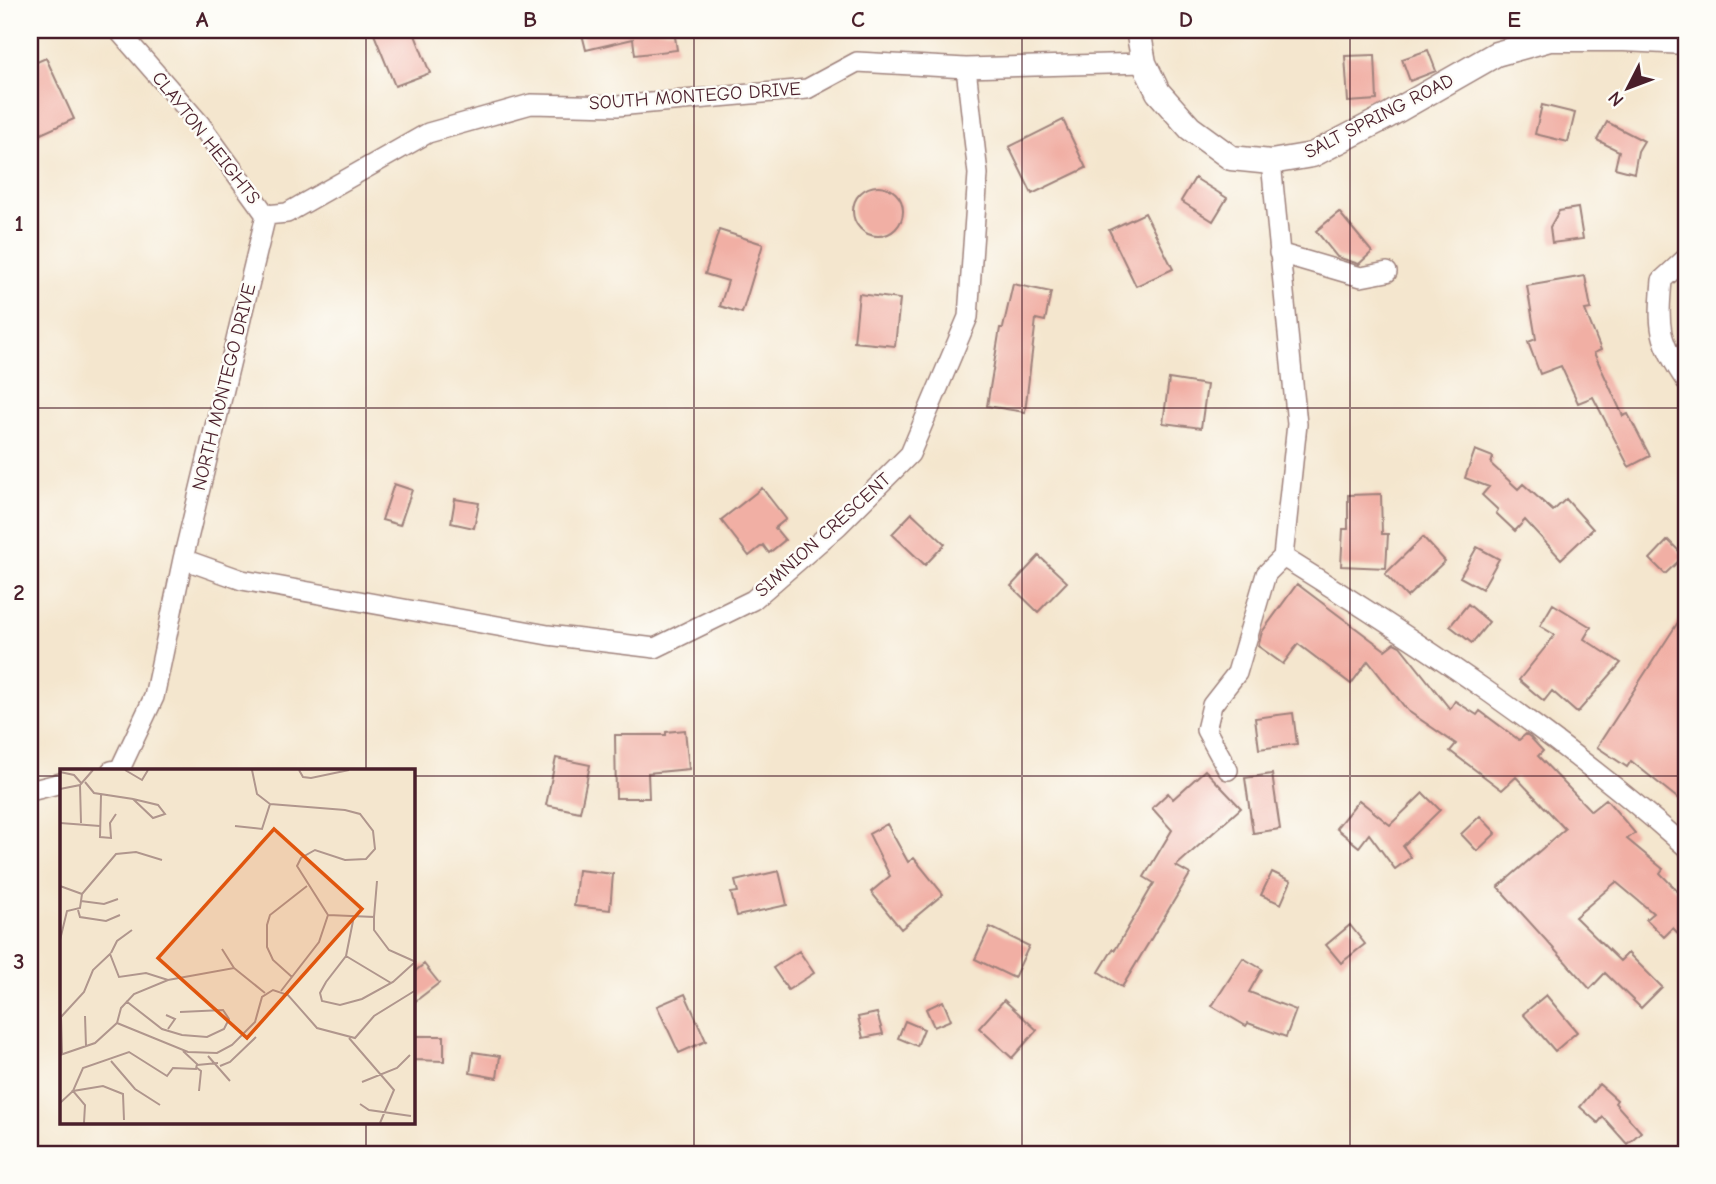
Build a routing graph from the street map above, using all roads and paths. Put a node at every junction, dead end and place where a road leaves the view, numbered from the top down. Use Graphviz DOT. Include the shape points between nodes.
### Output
graph roads {
  1 [pos="118,30"];
  2 [pos="1138,30"];
  3 [pos="1686,42"];
  4 [pos="1144,63"];
  5 [pos="966,68"];
  6 [pos="1271,162"];
  7 [pos="266,215"];
  8 [pos="1279,253"];
  9 [pos="1686,258"];
  10 [pos="1387,272"];
  11 [pos="1686,381"];
  12 [pos="1283,557"];
  13 [pos="183,559"];
  14 [pos="120,769"];
  15 [pos="1228,770"];
  16 [pos="60,783"];
  17 [pos="30,790"];
  18 [pos="1686,846"];
  1 -- 7 [label="street, CLAYTON HEIGHTS" via="200,124"];
  2 -- 4 [label="street, SALT SPRING ROAD"];
  3 -- 6 [label="street, SALT SPRING ROAD" via="1550,39 1496,54 1312,155"];
  4 -- 5 [label="street, SOUTH MONTEGO DRIVE"];
  4 -- 6 [label="street, SALT SPRING ROAD" via="1158,92 1190,128 1231,158"];
  5 -- 7 [label="street, SOUTH MONTEGO DRIVE" via="857,62 807,89 617,106 531,104 428,133 287,213"];
  5 -- 13 [label="street, SIMNION CRESCENT" via="978,174 968,317 910,454 838,526 753,600 655,648 548,635 242,580"];
  6 -- 8 [label="street"];
  7 -- 13 [label="street, NORTH MONTEGO DRIVE"];
  8 -- 10 [label="street" via="1361,277"];
  8 -- 12 [label="street" via="1297,424"];
  9 -- 11 [label="street" via="1662,280 1658,321 1669,356"];
  12 -- 15 [label="street" via="1266,574 1237,673 1212,705 1206,730"];
  12 -- 18 [label="street" via="1438,656 1638,804"];
  13 -- 14 [label="street, NORTH MONTEGO DRIVE" via="153,697"];
  16 -- 17 [label="street"];
}
